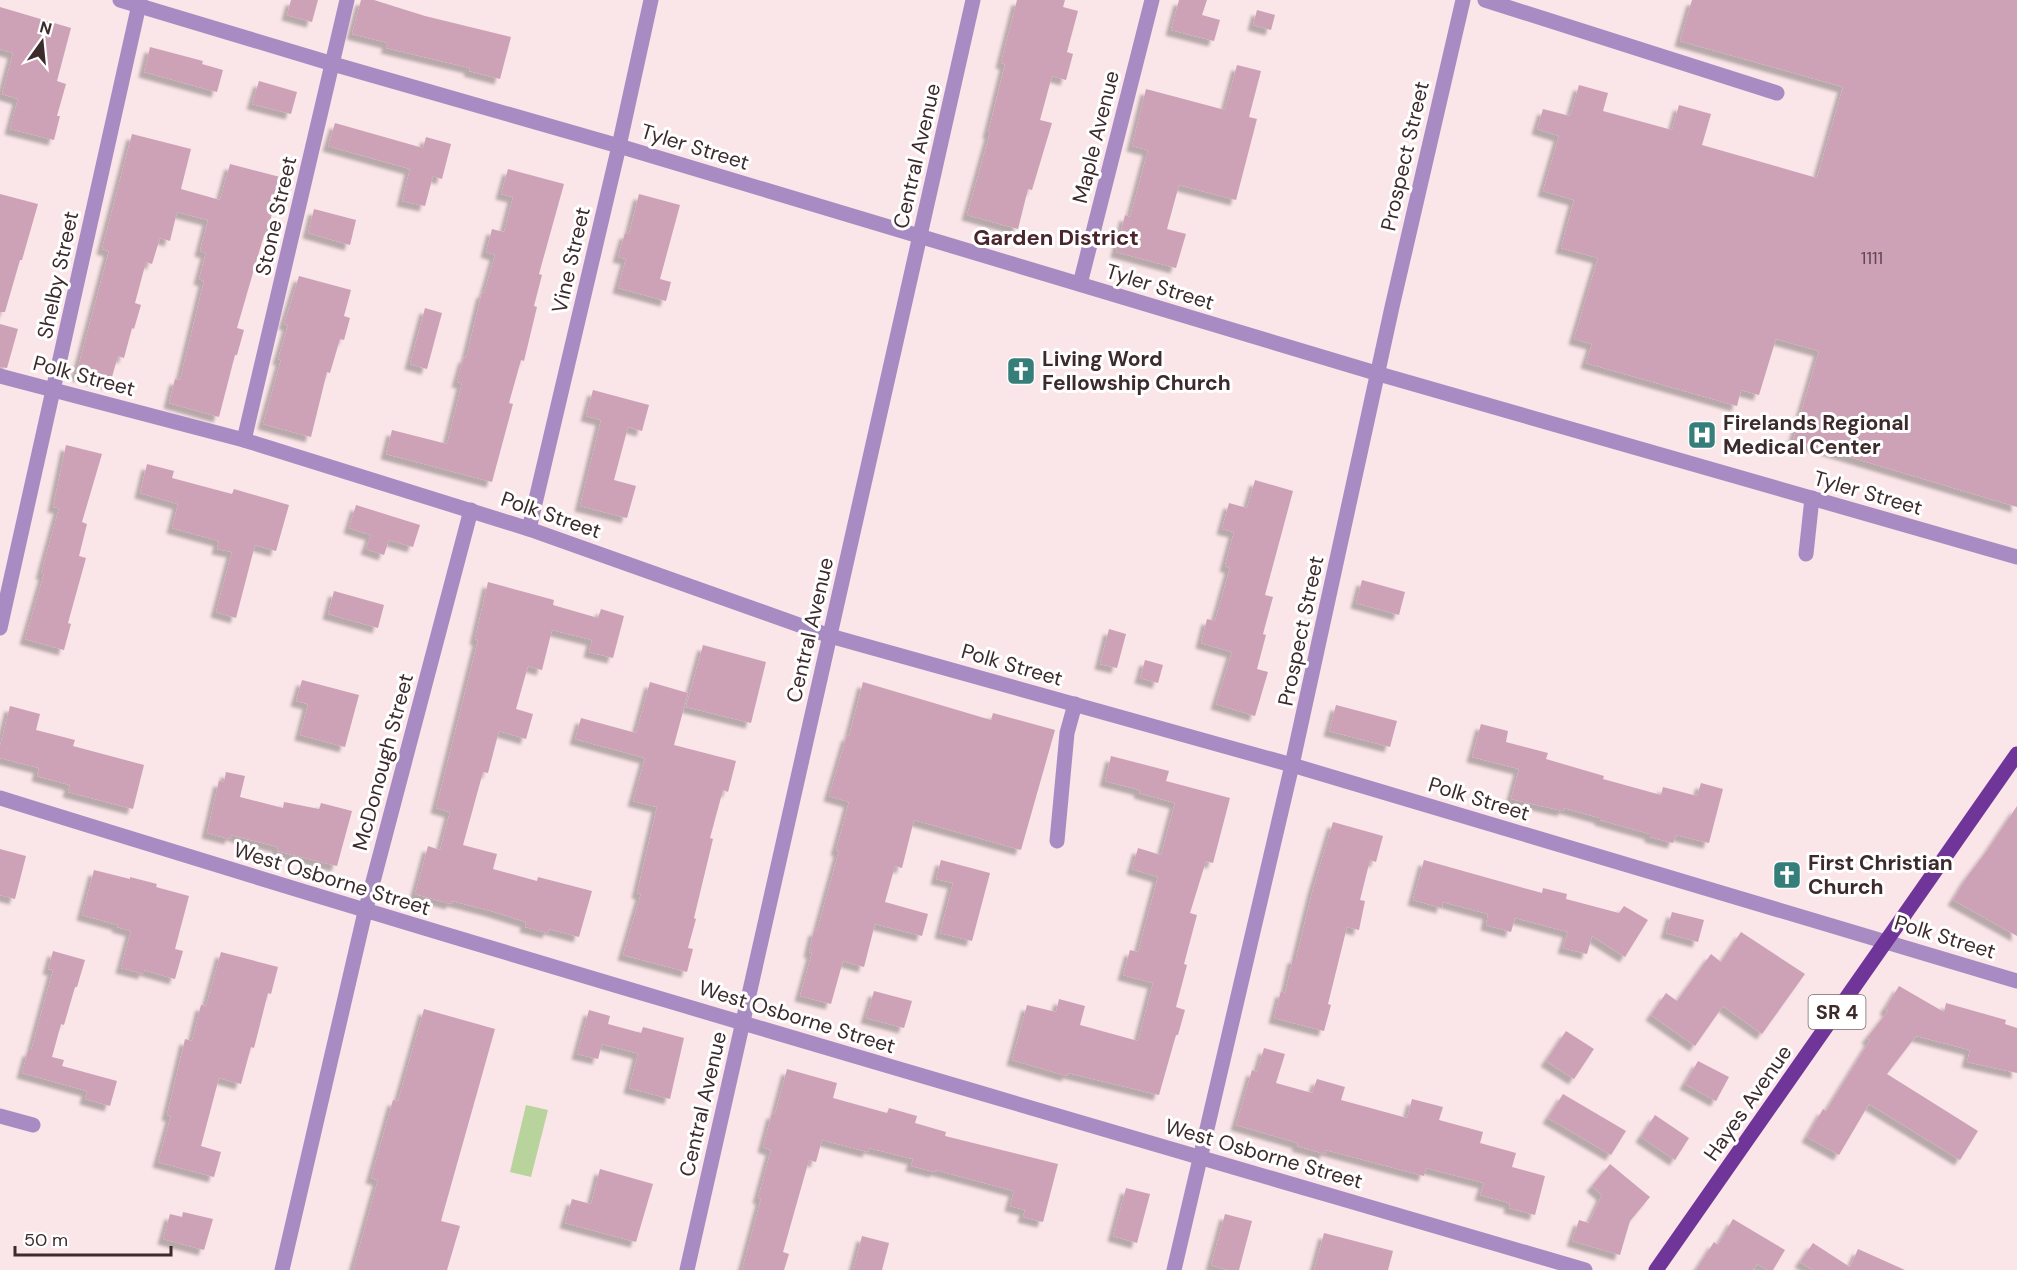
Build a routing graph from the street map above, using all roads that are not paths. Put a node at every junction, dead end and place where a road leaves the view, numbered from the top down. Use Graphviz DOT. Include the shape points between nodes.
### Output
graph roads {
  1 [pos="120,0"];
  2 [pos="347,0"];
  3 [pos="651,0"];
  4 [pos="973,0"];
  5 [pos="1152,0"];
  6 [pos="1463,0"];
  7 [pos="1485,0"];
  8 [pos="139,3"];
  9 [pos="333,64"];
  10 [pos="1777,93"];
  11 [pos="619,146"];
  12 [pos="920,238"];
  13 [pos="1080,284"];
  14 [pos="1379,374"];
  15 [pos="0,376"];
  16 [pos="54,390"];
  17 [pos="244,440"];
  18 [pos="1812,498"];
  19 [pos="471,510"];
  20 [pos="529,529"];
  21 [pos="1806,554"];
  22 [pos="2017,557"];
  23 [pos="0,628"];
  24 [pos="830,636"];
  25 [pos="1075,704"];
  26 [pos="2017,754"];
  27 [pos="1292,765"];
  28 [pos="0,798"];
  29 [pos="1057,841"];
  30 [pos="365,912"];
  31 [pos="1887,941"];
  32 [pos="2017,981"];
  33 [pos="743,1022"];
  34 [pos="0,1116"];
  35 [pos="33,1125"];
  36 [pos="1199,1157"];
  37 [pos="282,1270"];
  38 [pos="687,1270"];
  39 [pos="1174,1270"];
  40 [pos="1585,1270"];
  41 [pos="1656,1270"];
  1 -- 8 [label="street, Tyler Street"];
  2 -- 9 [label="street, Stone Street"];
  3 -- 11 [label="street, Vine Street"];
  4 -- 12 [label="street, Central Avenue"];
  5 -- 13 [label="street, Maple Avenue"];
  6 -- 14 [label="street, Prospect Street"];
  7 -- 10 [label="street"];
  8 -- 9 [label="street, Tyler Street"];
  8 -- 16 [label="street, Shelby Street"];
  9 -- 11 [label="street, Tyler Street"];
  9 -- 17 [label="street, Stone Street"];
  11 -- 12 [label="street, Tyler Street"];
  11 -- 20 [label="street, Vine Street"];
  12 -- 13 [label="street, Tyler Street"];
  12 -- 24 [label="street, Central Avenue"];
  13 -- 14 [label="street, Tyler Street"];
  14 -- 18 [label="street, Tyler Street"];
  14 -- 27 [label="street, Prospect Street"];
  15 -- 16 [label="street, Polk Street"];
  16 -- 17 [label="street, Polk Street"];
  16 -- 23 [label="street, Shelby Street"];
  17 -- 19 [label="street, Polk Street"];
  18 -- 21 [label="street"];
  18 -- 22 [label="street, Tyler Street"];
  19 -- 20 [label="street, Polk Street"];
  19 -- 30 [label="street, McDonough Street"];
  20 -- 24 [label="street, Polk Street"];
  24 -- 25 [label="street, Polk Street"];
  24 -- 33 [label="street, Central Avenue"];
  25 -- 27 [label="street, Polk Street"];
  25 -- 29 [label="street" via="1067,733"];
  26 -- 31 [label="main road, Hayes Avenue / SR 4"];
  27 -- 31 [label="street, Polk Street"];
  27 -- 36 [label="street, Prospect Street"];
  28 -- 30 [label="street, West Osborne Street"];
  30 -- 33 [label="street, West Osborne Street"];
  30 -- 37 [label="street, McDonough Street"];
  31 -- 32 [label="street, Polk Street"];
  31 -- 41 [label="main road, Hayes Avenue / SR 4"];
  33 -- 36 [label="street, West Osborne Street"];
  33 -- 38 [label="street, Central Avenue"];
  34 -- 35 [label="street"];
  36 -- 39 [label="street, Prospect Street"];
  36 -- 40 [label="street, West Osborne Street"];
}
